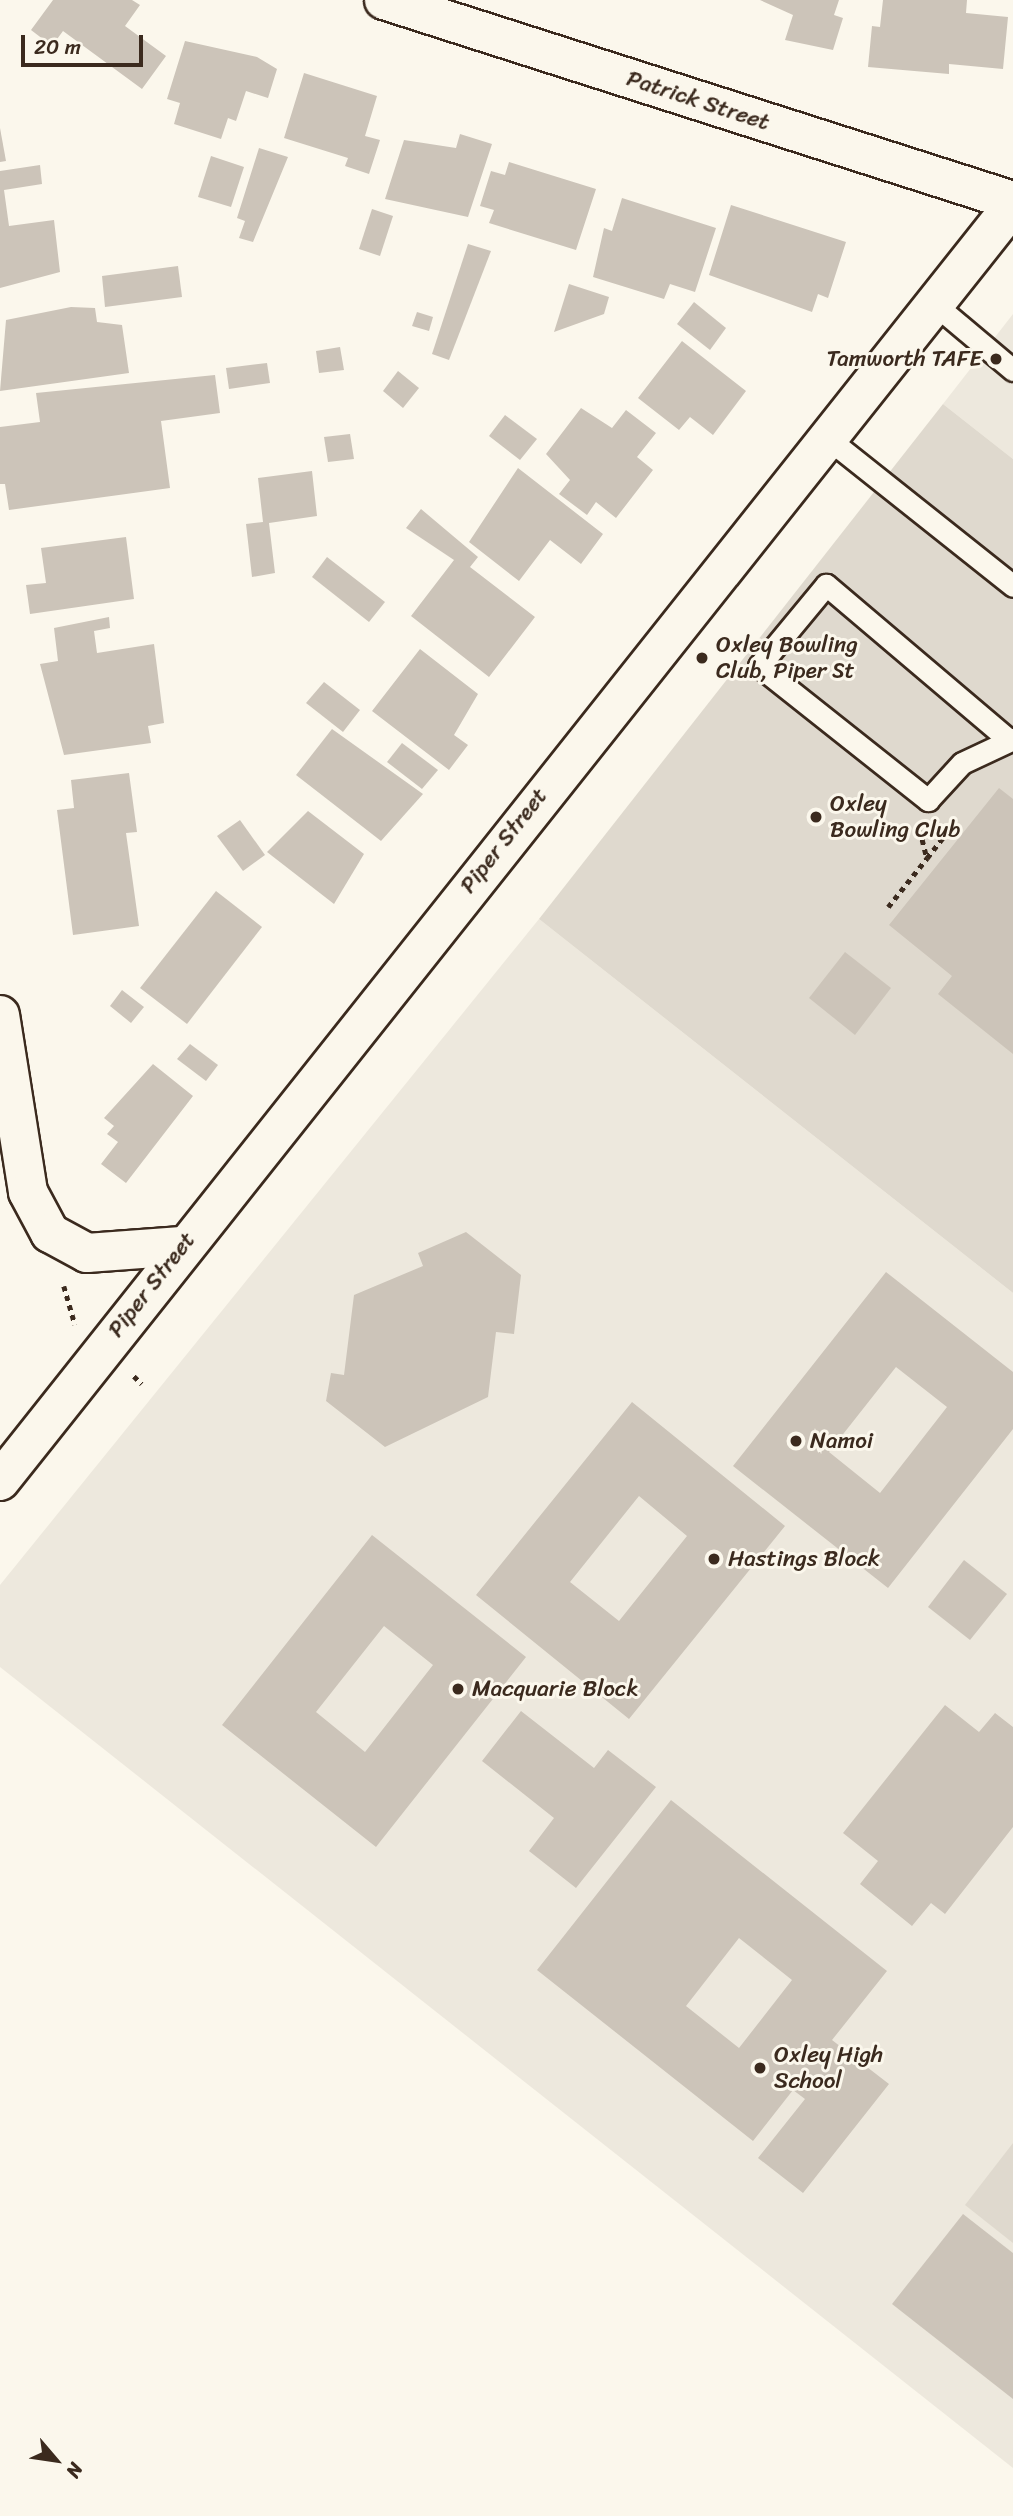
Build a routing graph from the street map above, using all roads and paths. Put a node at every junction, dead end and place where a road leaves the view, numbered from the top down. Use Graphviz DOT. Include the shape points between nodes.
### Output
graph roads {
  1 [pos="384,0"];
  2 [pos="1013,203"];
  3 [pos="932,302"];
  4 [pos="1013,368"];
  5 [pos="826,437"];
  6 [pos="1013,586"];
  7 [pos="1011,739"];
  8 [pos="927,858"];
  9 [pos="888,907"];
  10 [pos="0,1015"];
  11 [pos="182,1246"];
  12 [pos="61,1271"];
  13 [pos="71,1320"];
  14 [pos="0,1481"];
  1 -- 2 [label="street, Patrick Street"];
  2 -- 3 [label="street, Piper Street"];
  3 -- 4 [label="lane"];
  3 -- 5 [label="street, Piper Street"];
  5 -- 6 [label="lane"];
  5 -- 11 [label="street, Piper Street"];
  7 -- 7 [label="lane" via="962,763 928,800 759,666 826,585"];
  8 -- 9 [label="path"];
  10 -- 11 [label="street" via="28,1192 50,1233 87,1253"];
  11 -- 14 [label="street, Piper Street"];
  12 -- 13 [label="path"];
}
